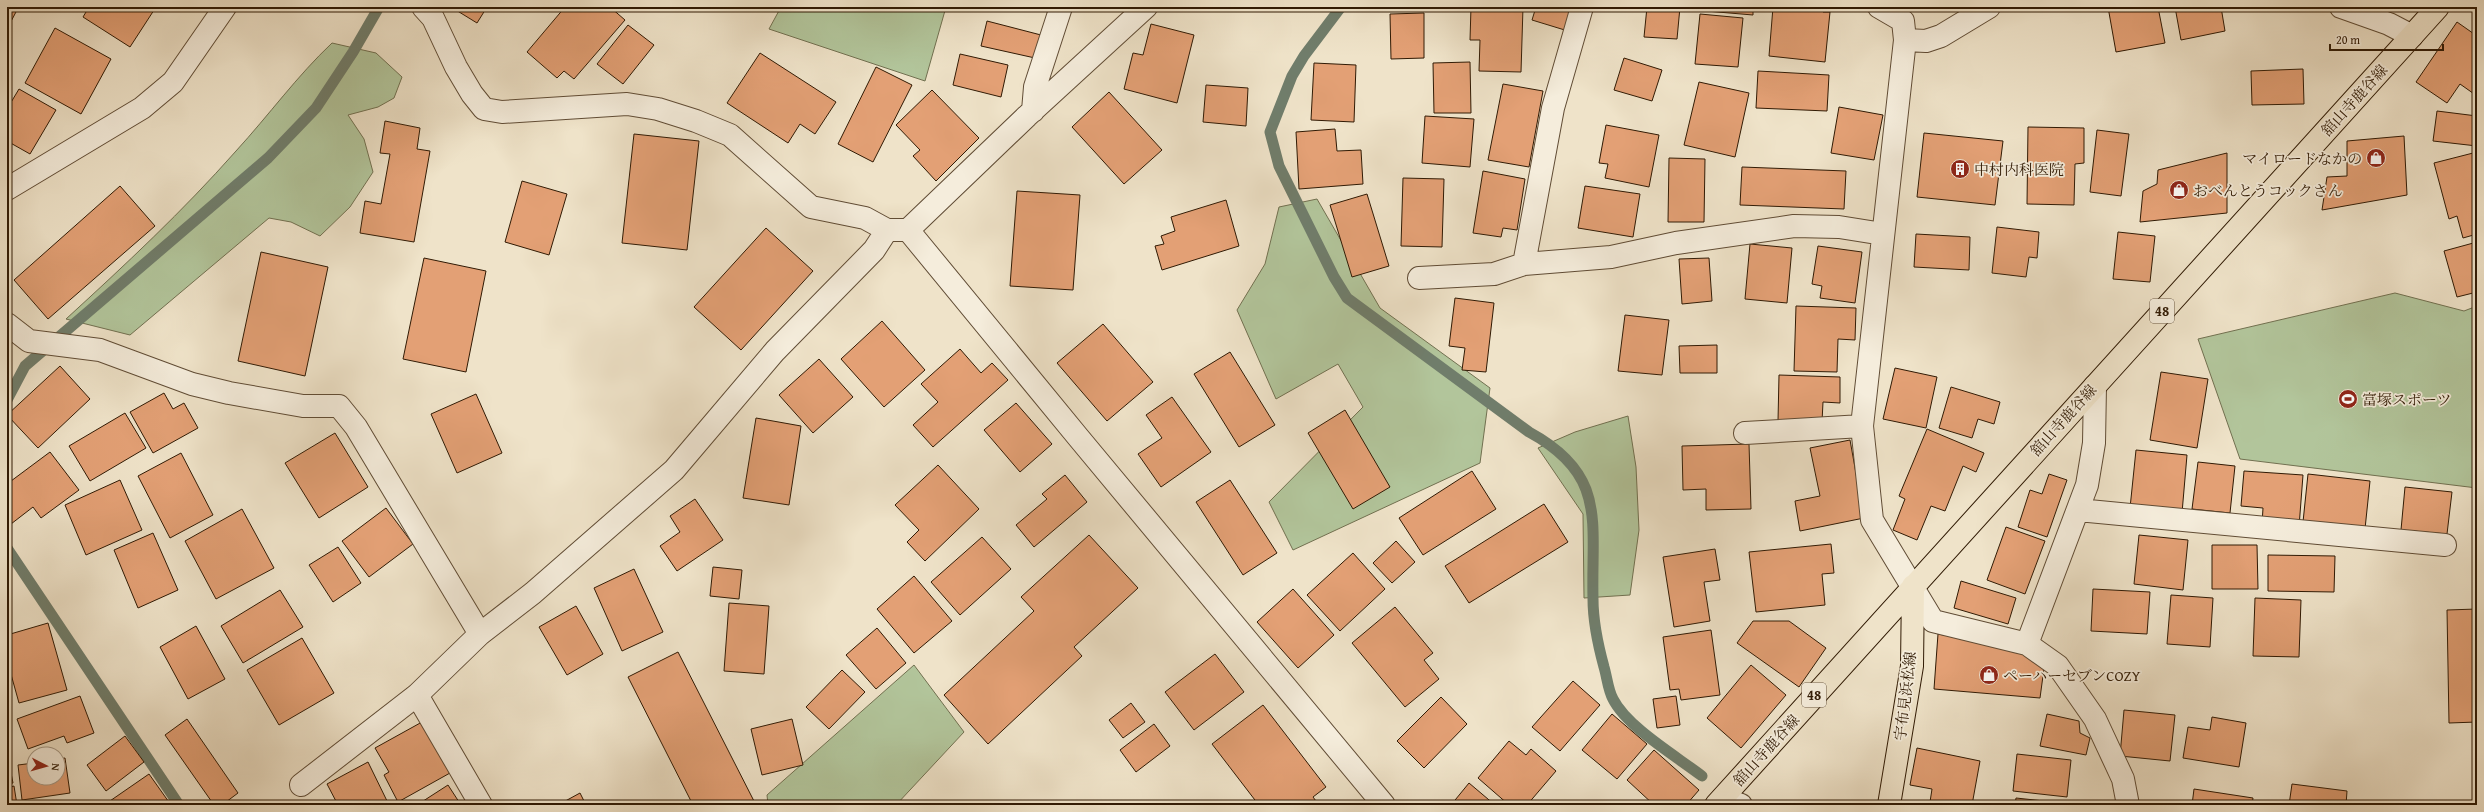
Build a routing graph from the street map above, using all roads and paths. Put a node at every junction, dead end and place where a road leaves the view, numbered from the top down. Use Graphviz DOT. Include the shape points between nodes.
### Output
graph roads {
  1 [pos="225,7"];
  2 [pos="423,7"];
  3 [pos="1061,7"];
  4 [pos="1146,7"];
  5 [pos="1582,7"];
  6 [pos="1879,7"];
  7 [pos="1989,7"];
  8 [pos="2341,7"];
  9 [pos="2438,7"];
  10 [pos="1904,23"];
  11 [pos="2412,36"];
  12 [pos="1033,110"];
  13 [pos="7,189"];
  14 [pos="898,230"];
  15 [pos="1883,234"];
  16 [pos="1524,264"];
  17 [pos="1419,278"];
  18 [pos="7,324"];
  19 [pos="2094,386"];
  20 [pos="1862,426"];
  21 [pos="1745,434"];
  22 [pos="2078,510"];
  23 [pos="2445,545"];
  24 [pos="1913,586"];
  25 [pos="480,634"];
  26 [pos="2028,644"];
  27 [pos="416,695"];
  28 [pos="302,785"];
  29 [pos="1727,803"];
  30 [pos="480,805"];
  31 [pos="1384,805"];
  32 [pos="1889,805"];
  33 [pos="2128,805"];
  1 -- 13 [label="street" via="173,82 142,108"];
  2 -- 14 [label="street" via="433,18 456,67 484,109 502,112 627,104 658,109 696,120 730,135 811,207 865,218"];
  3 -- 12 [label="street" via="1035,87"];
  4 -- 12 [label="street"];
  5 -- 16 [label="street" via="1553,108"];
  6 -- 10 [label="street"];
  7 -- 10 [label="street" via="1941,36 1926,41"];
  8 -- 11 [label="street" via="2389,24"];
  9 -- 11 [label="main road, 48"];
  10 -- 15 [label="street"];
  11 -- 19 [label="main road, 舘山寺鹿谷線 / 48"];
  12 -- 14 [label="street"];
  14 -- 25 [label="street" via="874,250 775,351 674,470 534,593"];
  14 -- 31 [label="street" via="1082,444"];
  15 -- 16 [label="street" via="1839,227 1794,226 1683,242 1611,257"];
  15 -- 20 [label="street"];
  16 -- 17 [label="street" via="1494,274"];
  18 -- 25 [label="street" via="29,341 100,350 192,384 303,406 339,406 356,427"];
  19 -- 22 [label="street" via="2094,444 2087,485"];
  19 -- 24 [label="main road, 舘山寺鹿谷線 / 48"];
  20 -- 21 [label="street"];
  20 -- 24 [label="street" via="1872,520"];
  22 -- 23 [label="street"];
  22 -- 26 [label="street"];
  24 -- 26 [label="street" via="1933,621"];
  24 -- 29 [label="main road, 舘山寺鹿谷線 / 48"];
  24 -- 32 [label="main road, 宇布見浜松線" via="1912,666"];
  25 -- 27 [label="street"];
  26 -- 33 [label="street" via="2058,666 2095,719 2123,779"];
  27 -- 28 [label="street"];
  27 -- 30 [label="street"];
}
